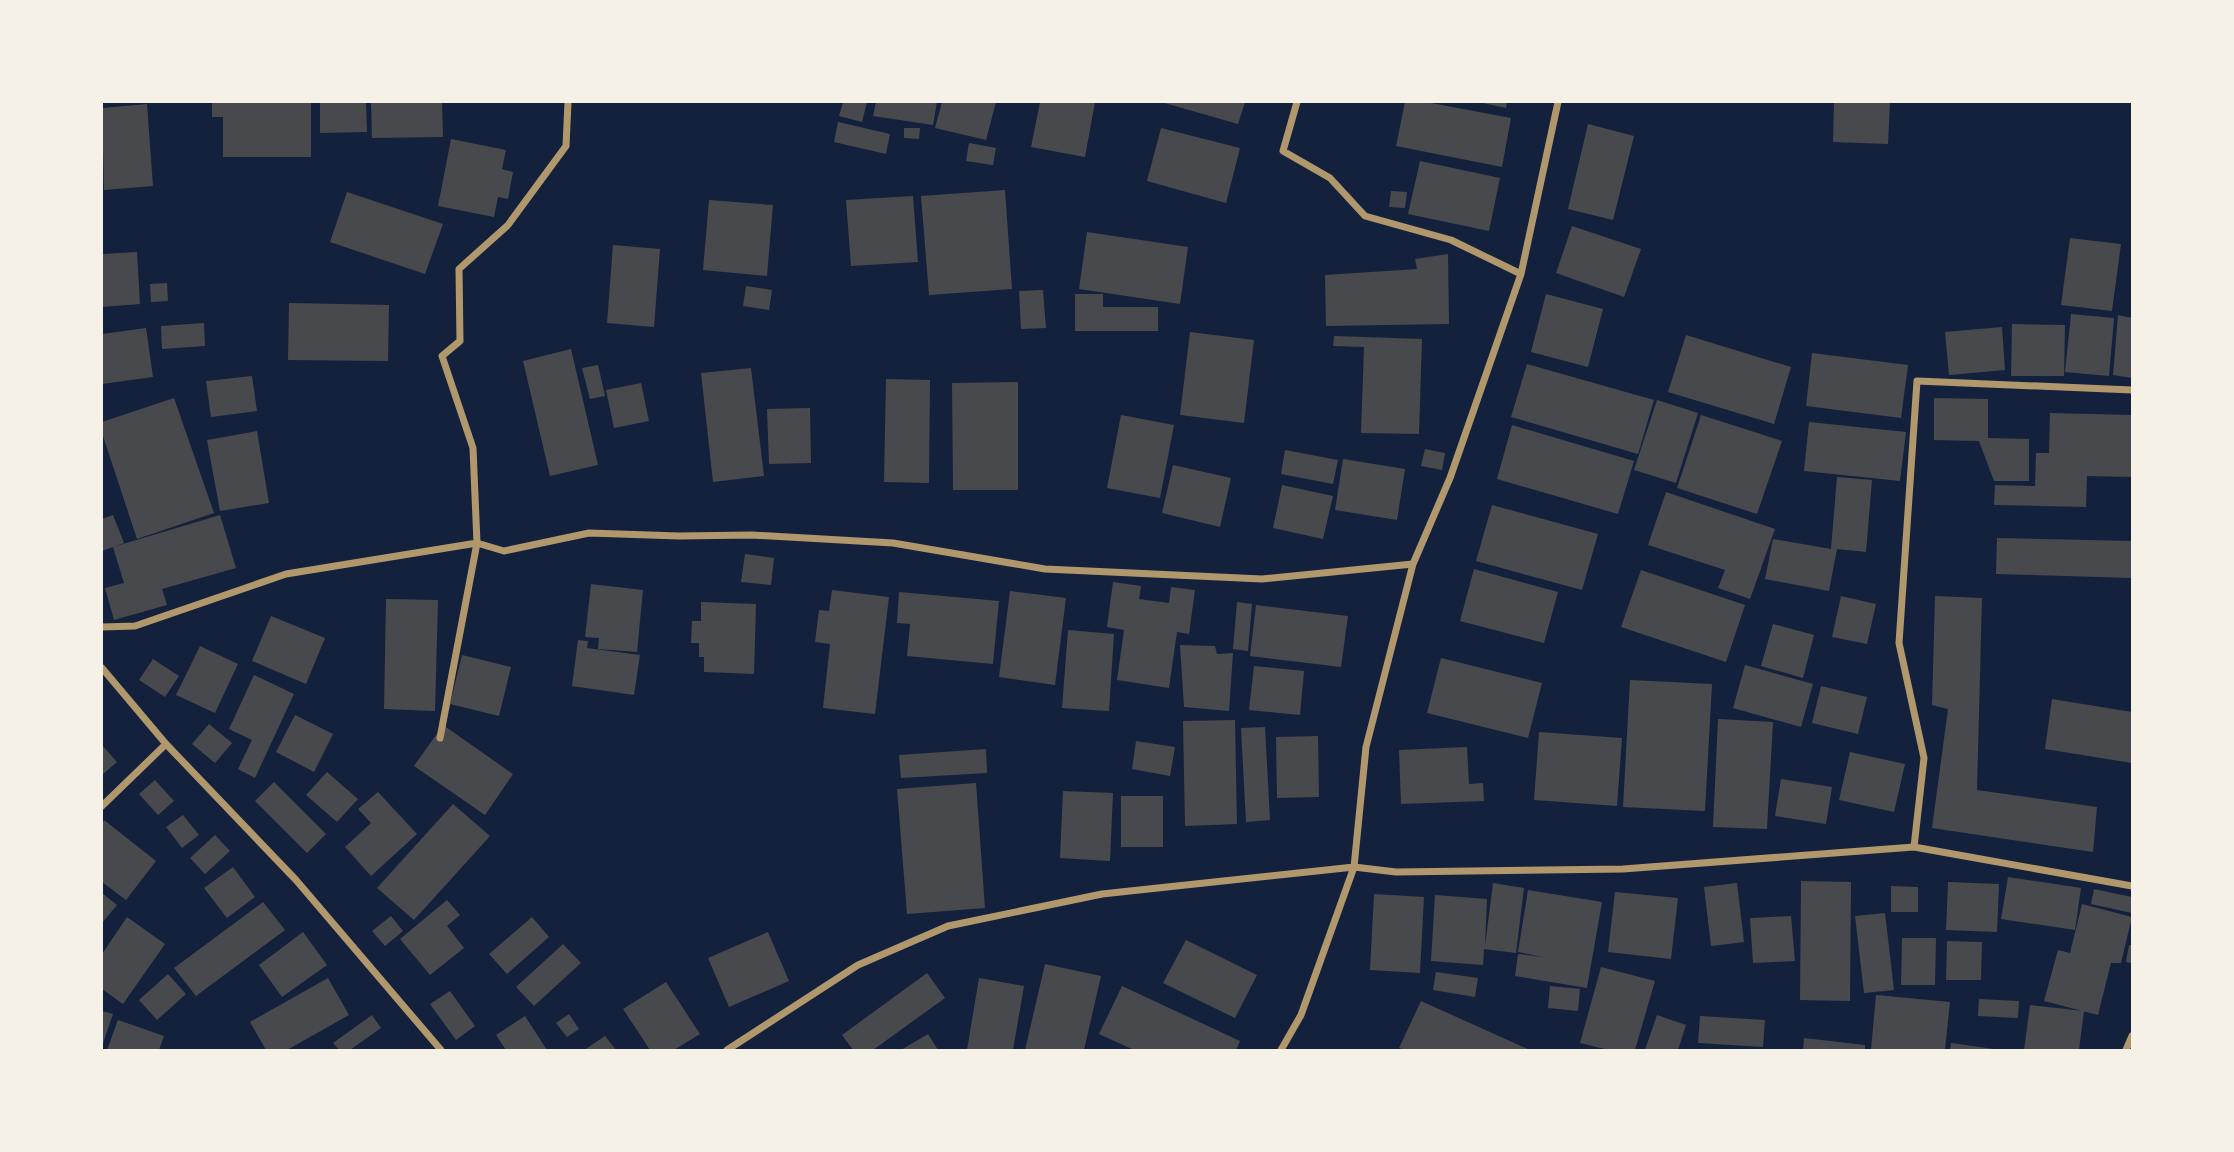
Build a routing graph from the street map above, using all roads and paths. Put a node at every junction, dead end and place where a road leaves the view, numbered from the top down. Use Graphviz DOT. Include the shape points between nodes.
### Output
graph roads {
  1 [pos="568,102"];
  2 [pos="1297,102"];
  3 [pos="1558,102"];
  4 [pos="1521,274"];
  5 [pos="2133,390"];
  6 [pos="477,543"];
  7 [pos="1413,564"];
  8 [pos="102,627"];
  9 [pos="102,668"];
  10 [pos="440,738"];
  11 [pos="166,744"];
  12 [pos="102,806"];
  13 [pos="1914,847"];
  14 [pos="1354,867"];
  15 [pos="2133,886"];
  16 [pos="2133,1035"];
  17 [pos="441,1051"];
  18 [pos="727,1051"];
  19 [pos="1281,1051"];
  20 [pos="2126,1051"];
  1 -- 6 [label="street" via="566,146 508,225 459,269 460,341 442,356 473,448"];
  2 -- 4 [label="street" via="1283,151 1330,178 1365,216 1451,240"];
  3 -- 4 [label="street"];
  4 -- 7 [label="street" via="1450,478"];
  5 -- 13 [label="street" via="1917,381 1899,643 1924,758"];
  6 -- 7 [label="street" via="504,551 589,533 752,535 893,543 1045,569 1262,579"];
  6 -- 8 [label="street" via="286,574 135,626"];
  6 -- 10 [label="street"];
  7 -- 14 [label="street" via="1366,747"];
  9 -- 11 [label="street"];
  11 -- 12 [label="street"];
  11 -- 17 [label="street" via="296,880"];
  13 -- 14 [label="street" via="1623,869 1396,872"];
  13 -- 15 [label="street"];
  14 -- 18 [label="street" via="1102,894 948,926 858,965"];
  14 -- 19 [label="street" via="1301,1015"];
  16 -- 20 [label="street"];
}
